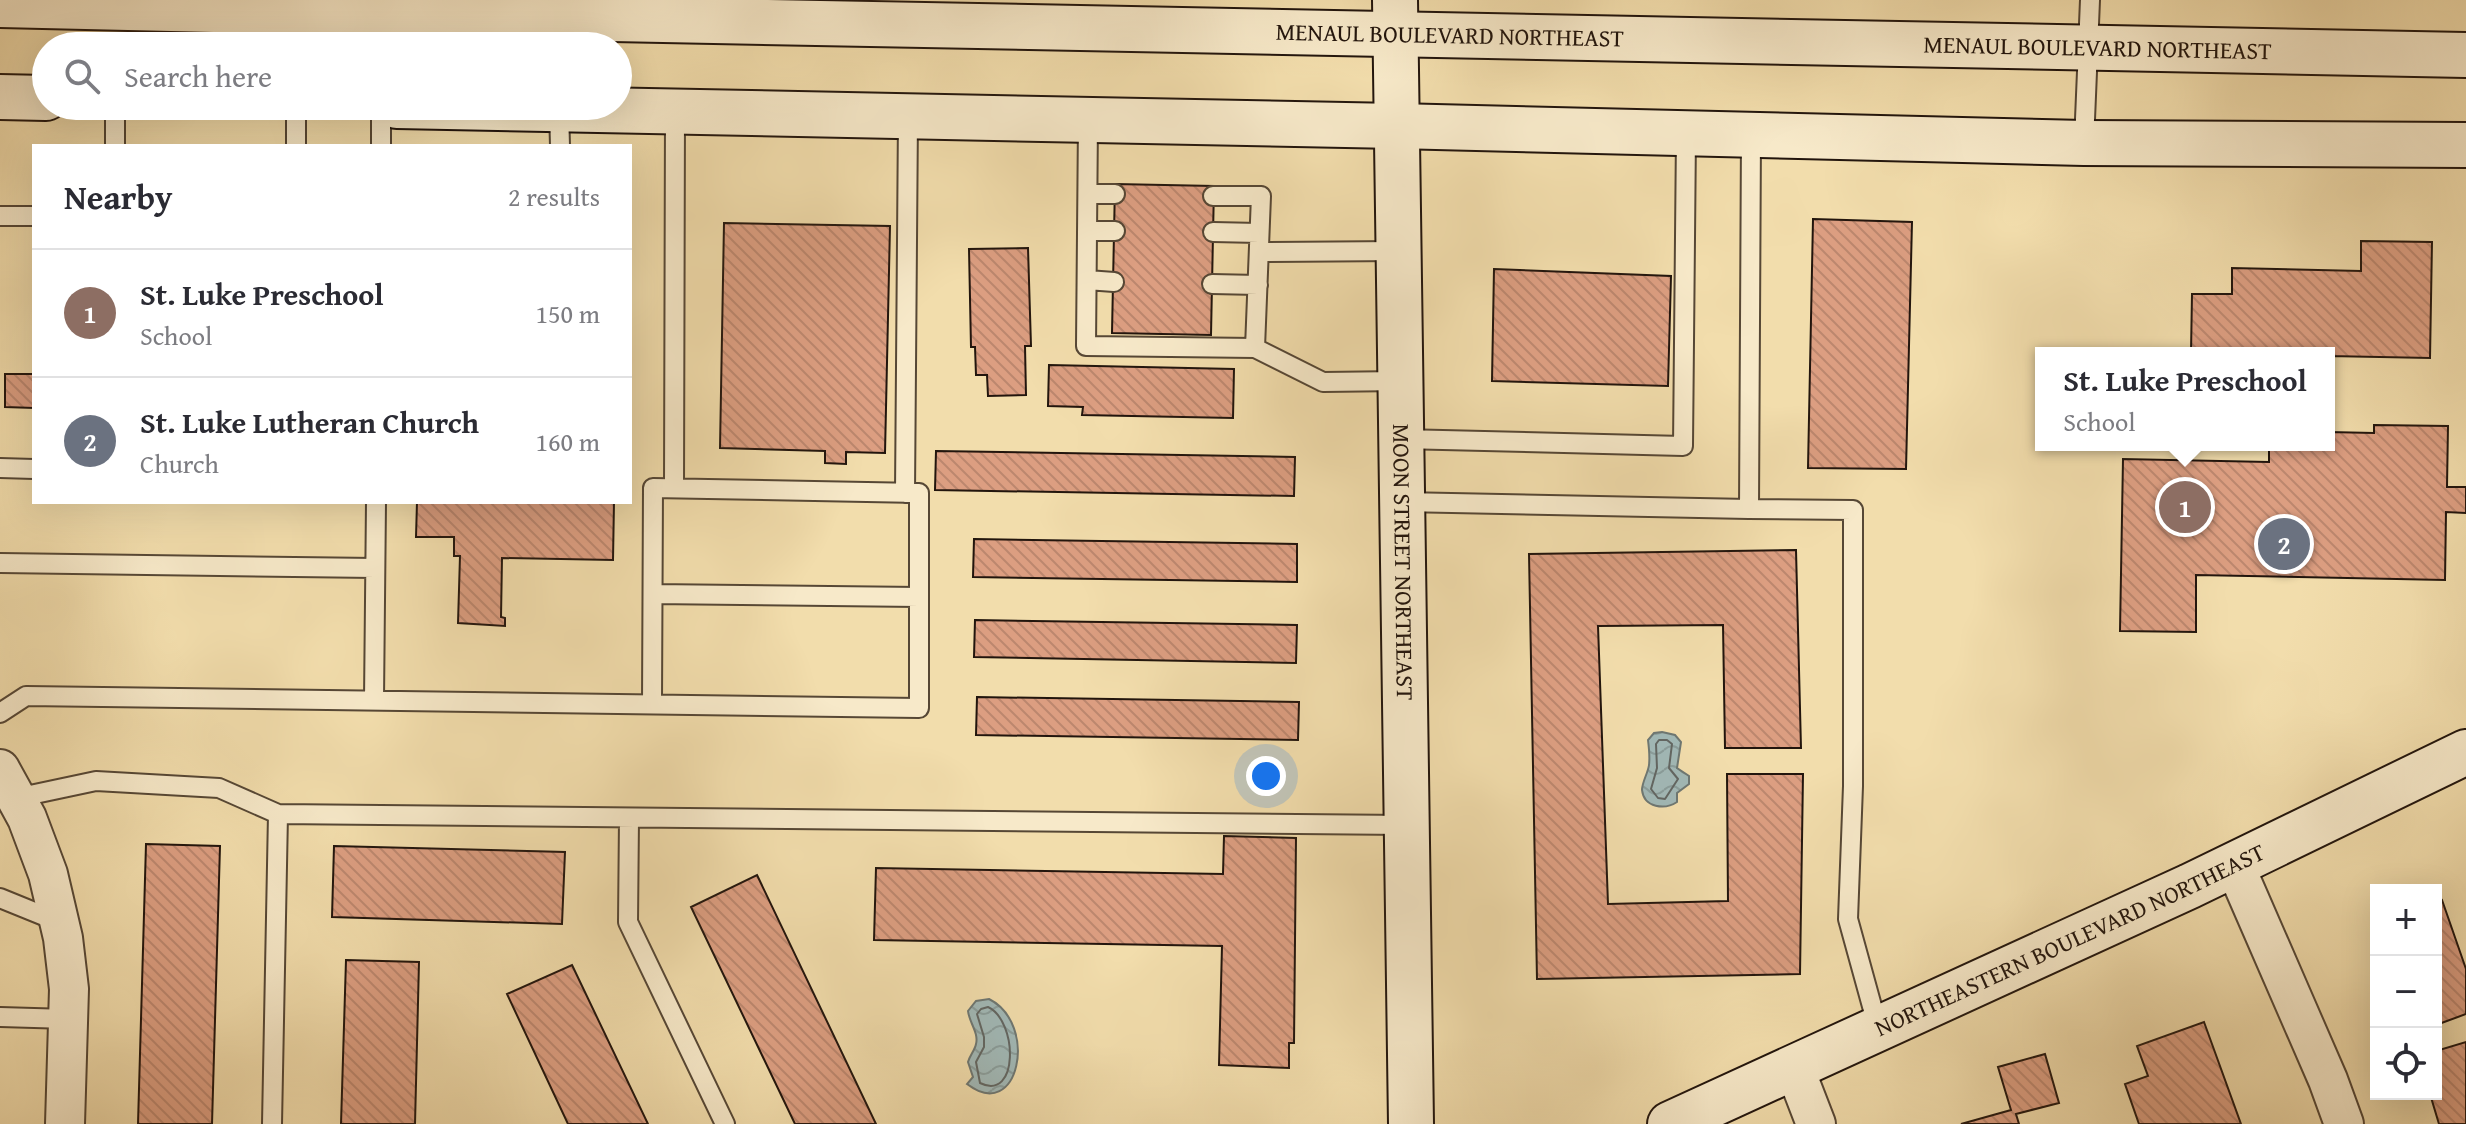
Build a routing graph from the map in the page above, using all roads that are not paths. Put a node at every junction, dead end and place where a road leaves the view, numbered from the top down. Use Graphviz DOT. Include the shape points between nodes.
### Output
graph roads {
  1 [pos="2090,0"];
  2 [pos="0,5"];
  3 [pos="571,17"];
  4 [pos="1395,17"];
  5 [pos="2089,49"];
  6 [pos="2466,55"];
  7 [pos="0,97"];
  8 [pos="32,98"];
  9 [pos="675,112"];
  10 [pos="632,115"];
  11 [pos="908,116"];
  12 [pos="115,120"];
  13 [pos="296,120"];
  14 [pos="381,120"];
  15 [pos="1088,121"];
  16 [pos="1396,126"];
  17 [pos="1686,134"];
  18 [pos="1751,134"];
  19 [pos="2084,143"];
  20 [pos="115,144"];
  21 [pos="296,144"];
  22 [pos="381,144"];
  23 [pos="2466,145"];
  24 [pos="1088,194"];
  25 [pos="1115,194"];
  26 [pos="1213,196"];
  27 [pos="0,216"];
  28 [pos="32,216"];
  29 [pos="1088,231"];
  30 [pos="1115,231"];
  31 [pos="1213,232"];
  32 [pos="1259,233"];
  33 [pos="1398,251"];
  34 [pos="1259,252"];
  35 [pos="1087,280"];
  36 [pos="1114,282"];
  37 [pos="1212,284"];
  38 [pos="1258,285"];
  39 [pos="1255,348"];
  40 [pos="1401,381"];
  41 [pos="1401,439"];
  42 [pos="0,468"];
  43 [pos="32,469"];
  44 [pos="674,488"];
  45 [pos="905,493"];
  46 [pos="1402,502"];
  47 [pos="376,504"];
  48 [pos="1749,509"];
  49 [pos="0,563"];
  50 [pos="375,568"];
  51 [pos="653,594"];
  52 [pos="919,597"];
  53 [pos="374,700"];
  54 [pos="652,703"];
  55 [pos="0,713"];
  56 [pos="2466,752"];
  57 [pos="8,783"];
  58 [pos="278,814"];
  59 [pos="629,819"];
  60 [pos="1406,825"];
  61 [pos="2234,864"];
  62 [pos="0,898"];
  63 [pos="59,922"];
  64 [pos="0,1017"];
  65 [pos="68,1019"];
  66 [pos="1878,1028"];
  67 [pos="1794,1067"];
  68 [pos="65,1124"];
  69 [pos="272,1124"];
  70 [pos="725,1124"];
  71 [pos="1411,1124"];
  72 [pos="1670,1124"];
  73 [pos="1816,1124"];
  74 [pos="2344,1124"];
  1 -- 5 [label="lane"];
  2 -- 3 [label="main road, MENAUL BOULEVARD NORTHEAST"];
  3 -- 4 [label="main road, MENAUL BOULEVARD NORTHEAST"];
  4 -- 5 [label="main road, MENAUL BOULEVARD NORTHEAST"];
  4 -- 16 [label="main road, MOON STREET NORTHEAST"];
  5 -- 6 [label="main road, MENAUL BOULEVARD NORTHEAST"];
  5 -- 19 [label="lane"];
  7 -- 8 [label="main road"];
  9 -- 10 [label="main road"];
  9 -- 11 [label="main road"];
  9 -- 44 [label="lane"];
  11 -- 15 [label="main road"];
  11 -- 45 [label="lane"];
  12 -- 20 [label="lane"];
  13 -- 21 [label="lane"];
  14 -- 22 [label="lane"];
  15 -- 16 [label="main road"];
  15 -- 24 [label="lane"];
  16 -- 17 [label="main road"];
  16 -- 33 [label="main road, MOON STREET NORTHEAST"];
  17 -- 18 [label="main road"];
  17 -- 41 [label="lane" via="1683,446"];
  18 -- 19 [label="main road"];
  18 -- 48 [label="lane"];
  19 -- 23 [label="main road"];
  24 -- 25 [label="lane"];
  24 -- 29 [label="lane"];
  26 -- 32 [label="lane" via="1261,196"];
  27 -- 28 [label="lane"];
  29 -- 30 [label="lane"];
  29 -- 35 [label="lane"];
  31 -- 32 [label="lane"];
  32 -- 34 [label="lane"];
  33 -- 34 [label="lane"];
  33 -- 40 [label="main road, MOON STREET NORTHEAST"];
  34 -- 38 [label="lane"];
  35 -- 36 [label="lane"];
  35 -- 39 [label="lane" via="1086,346"];
  37 -- 38 [label="lane"];
  38 -- 39 [label="lane"];
  39 -- 40 [label="lane" via="1323,382"];
  40 -- 41 [label="main road, MOON STREET NORTHEAST"];
  41 -- 46 [label="main road, MOON STREET NORTHEAST"];
  42 -- 43 [label="lane"];
  44 -- 45 [label="lane"];
  44 -- 51 [label="lane" via="653,488"];
  45 -- 52 [label="lane" via="919,493"];
  46 -- 48 [label="lane"];
  46 -- 60 [label="main road, MOON STREET NORTHEAST"];
  47 -- 50 [label="lane"];
  48 -- 66 [label="lane" via="1853,510 1848,919"];
  49 -- 50 [label="lane"];
  50 -- 53 [label="lane"];
  51 -- 52 [label="lane"];
  51 -- 54 [label="lane"];
  52 -- 54 [label="lane" via="919,708"];
  53 -- 54 [label="lane"];
  53 -- 55 [label="lane" via="26,696"];
  56 -- 61 [label="main road, NORTHEASTERN BOULEVARD NORTHEAST"];
  57 -- 58 [label="lane" via="96,781 219,788"];
  57 -- 63 [label="street" via="48,874"];
  58 -- 59 [label="lane"];
  58 -- 69 [label="lane"];
  59 -- 60 [label="lane"];
  59 -- 70 [label="lane" via="628,922"];
  60 -- 71 [label="main road, MOON STREET NORTHEAST"];
  61 -- 66 [label="main road, NORTHEASTERN BOULEVARD NORTHEAST"];
  61 -- 74 [label="street"];
  62 -- 63 [label="lane"];
  63 -- 65 [label="street"];
  64 -- 65 [label="lane"];
  65 -- 68 [label="street"];
  66 -- 67 [label="main road, NORTHEASTERN BOULEVARD NORTHEAST"];
  67 -- 72 [label="main road, NORTHEASTERN BOULEVARD NORTHEAST"];
  67 -- 73 [label="street"];
}
